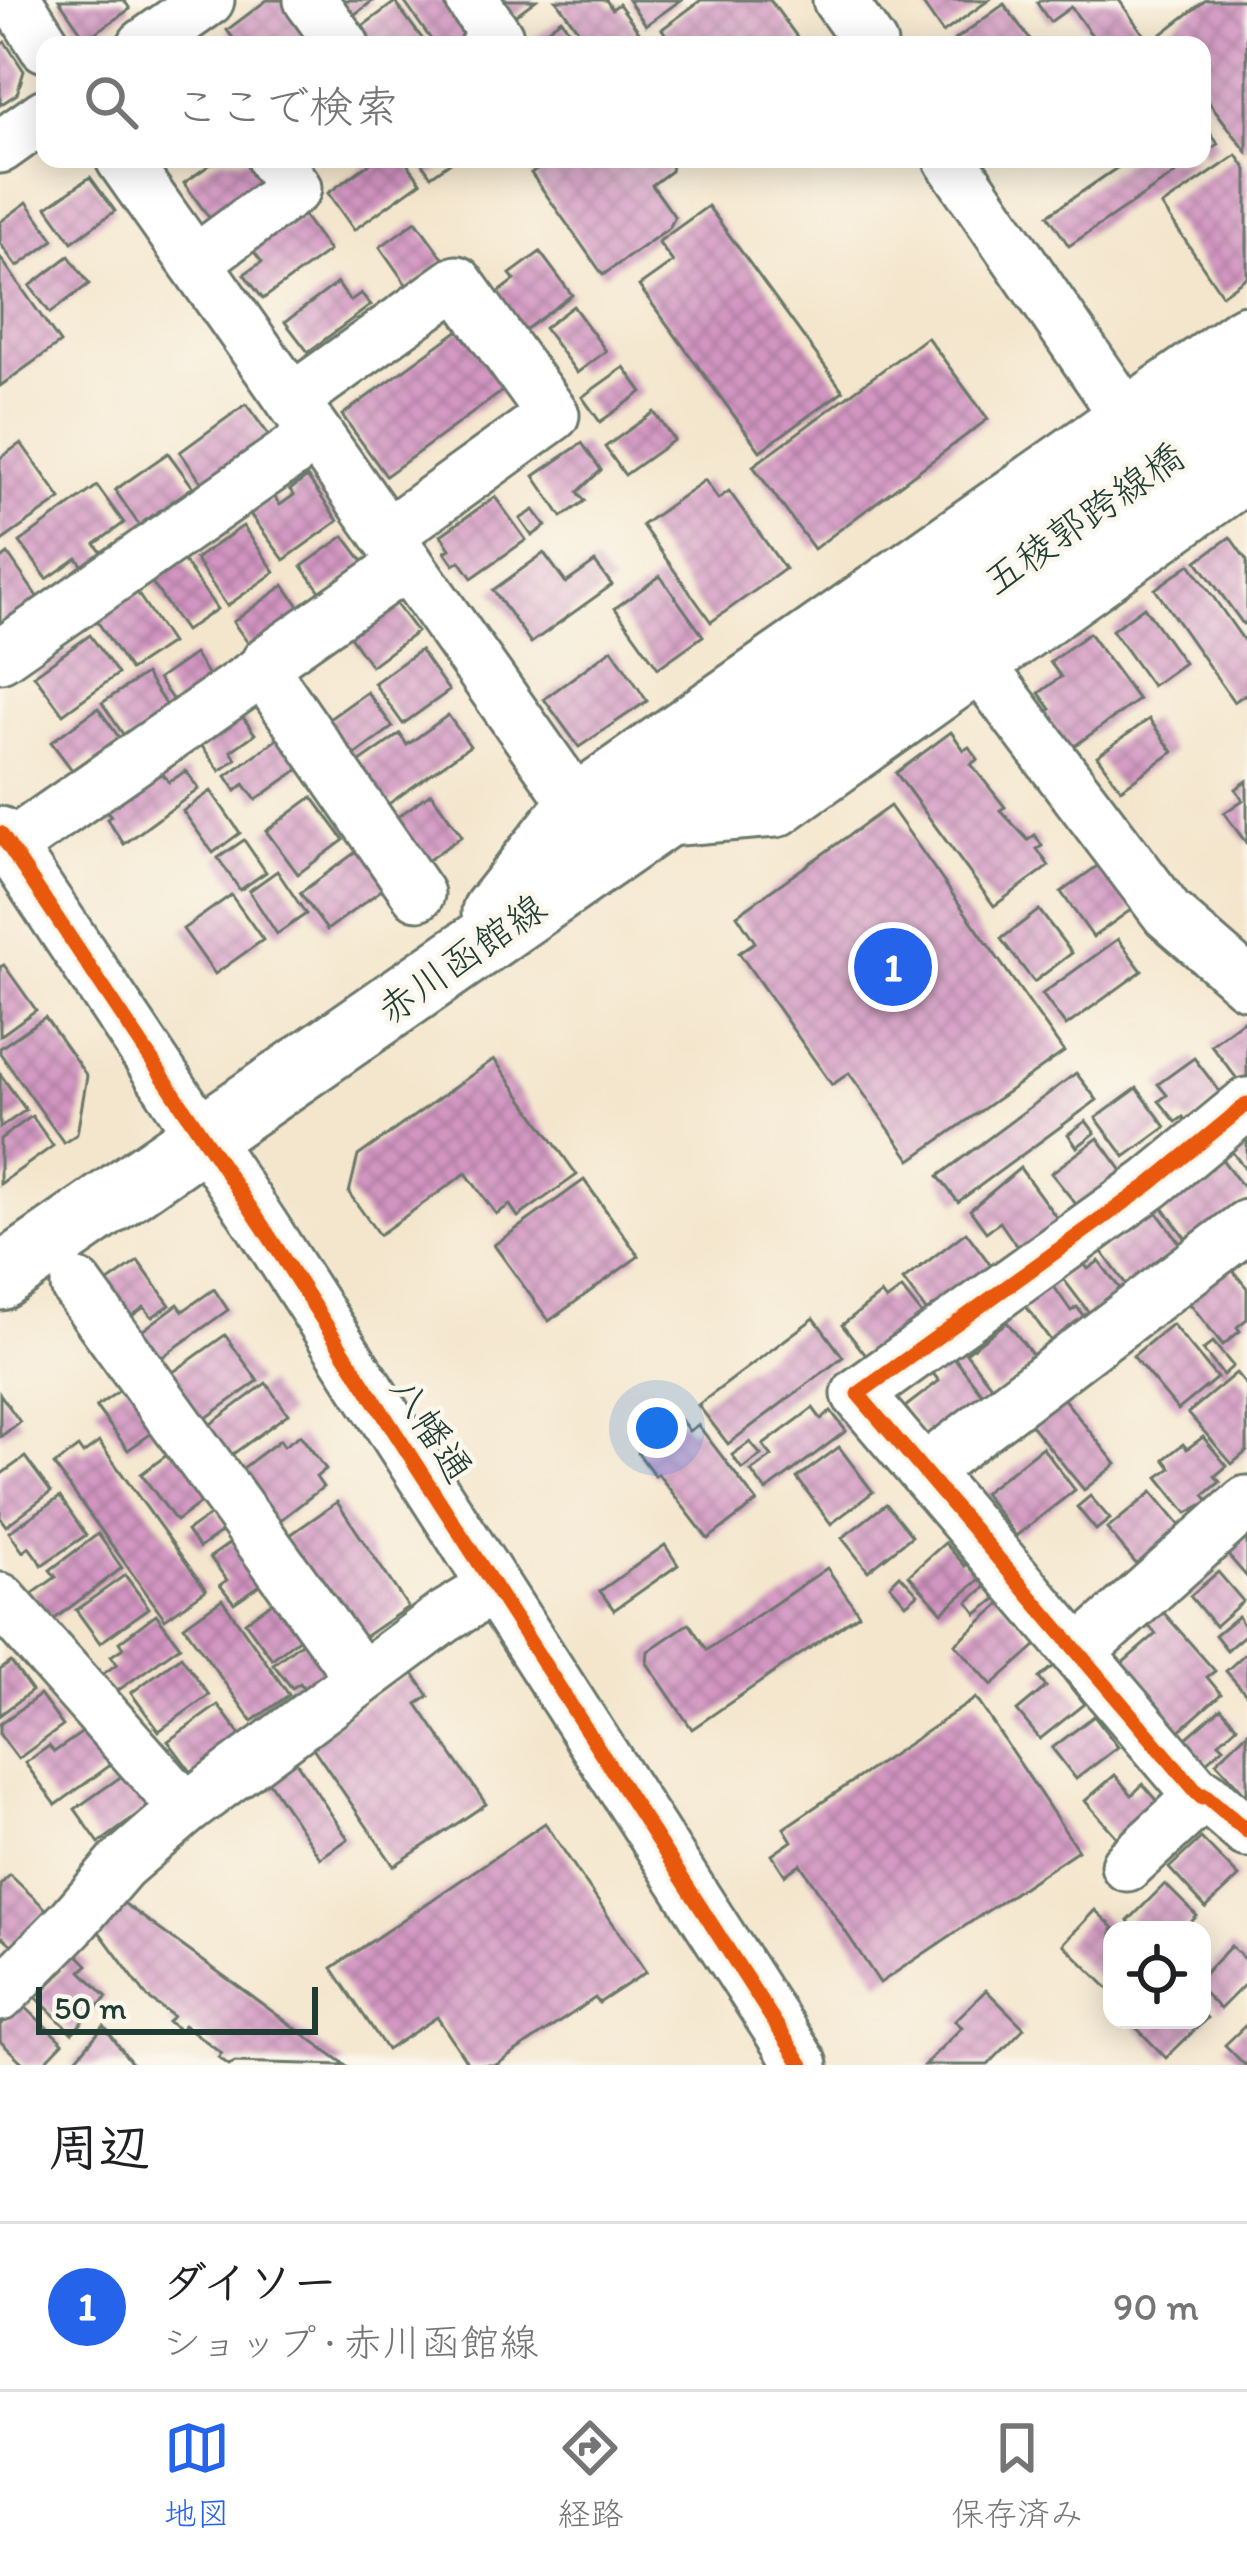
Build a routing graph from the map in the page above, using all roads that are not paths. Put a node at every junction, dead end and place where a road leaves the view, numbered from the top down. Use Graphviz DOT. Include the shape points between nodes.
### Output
graph roads {
  1 [pos="16,0"];
  2 [pos="310,0"];
  3 [pos="472,0"];
  4 [pos="839,0"];
  5 [pos="39,36"];
  6 [pos="336,36"];
  7 [pos="496,36"];
  8 [pos="865,36"];
  9 [pos="36,121"];
  10 [pos="0,147"];
  11 [pos="128,168"];
  12 [pos="280,168"];
  13 [pos="956,168"];
  14 [pos="195,262"];
  15 [pos="1247,337"];
  16 [pos="1247,402"];
  17 [pos="304,417"];
  18 [pos="1130,420"];
  19 [pos="1242,481"];
  20 [pos="397,549"];
  21 [pos="919,633"];
  22 [pos="0,656"];
  23 [pos="977,662"];
  24 [pos="263,670"];
  25 [pos="578,806"];
  26 [pos="666,814"];
  27 [pos="5,840"];
  28 [pos="418,895"];
  29 [pos="453,964"];
  30 [pos="1247,983"];
  31 [pos="1247,1104"];
  32 [pos="200,1136"];
  33 [pos="1247,1226"];
  34 [pos="0,1278"];
  35 [pos="77,1286"];
  36 [pos="925,1470"];
  37 [pos="1247,1502"];
  38 [pos="494,1587"];
  39 [pos="0,1599"];
  40 [pos="1078,1653"];
  41 [pos="362,1678"];
  42 [pos="1201,1797"];
  43 [pos="186,1809"];
  44 [pos="1247,1831"];
  45 [pos="1127,1865"];
  46 [pos="0,1995"];
  47 [pos="802,2065"];
  1 -- 5 [label="street"];
  2 -- 6 [label="street"];
  3 -- 7 [label="street"];
  4 -- 8 [label="street"];
  9 -- 10 [label="street"];
  11 -- 14 [label="street"];
  12 -- 14 [label="street" via="295,188"];
  13 -- 18 [label="street"];
  14 -- 17 [label="street"];
  15 -- 18 [label="main road"];
  16 -- 21 [label="main road, 五稜郭跨線橋"];
  17 -- 20 [label="street"];
  17 -- 20 [label="street" via="458,282 553,415"];
  17 -- 22 [label="street"];
  18 -- 25 [label="main road"];
  19 -- 23 [label="main road"];
  20 -- 24 [label="street"];
  20 -- 25 [label="street"];
  21 -- 26 [label="main road, 赤川函館線"];
  23 -- 26 [label="main road" via="775,806"];
  23 -- 30 [label="street" via="1168,914"];
  24 -- 27 [label="street"];
  24 -- 28 [label="street"];
  25 -- 29 [label="main road"];
  26 -- 29 [label="main road, 赤川函館線"];
  27 -- 32 [label="street, 八幡通"];
  29 -- 32 [label="main road, 赤川函館線"];
  31 -- 36 [label="street" via="1150,1184 848,1382"];
  32 -- 34 [label="main road, 赤川函館線"];
  32 -- 38 [label="street, 八幡通"];
  33 -- 36 [label="street"];
  35 -- 41 [label="street"];
  36 -- 40 [label="street"];
  37 -- 40 [label="street"];
  38 -- 41 [label="street"];
  38 -- 47 [label="street, 八幡通"];
  39 -- 43 [label="street"];
  40 -- 42 [label="street"];
  41 -- 43 [label="street"];
  42 -- 44 [label="street"];
  42 -- 45 [label="street"];
  43 -- 46 [label="street" via="121,1865"];
}
